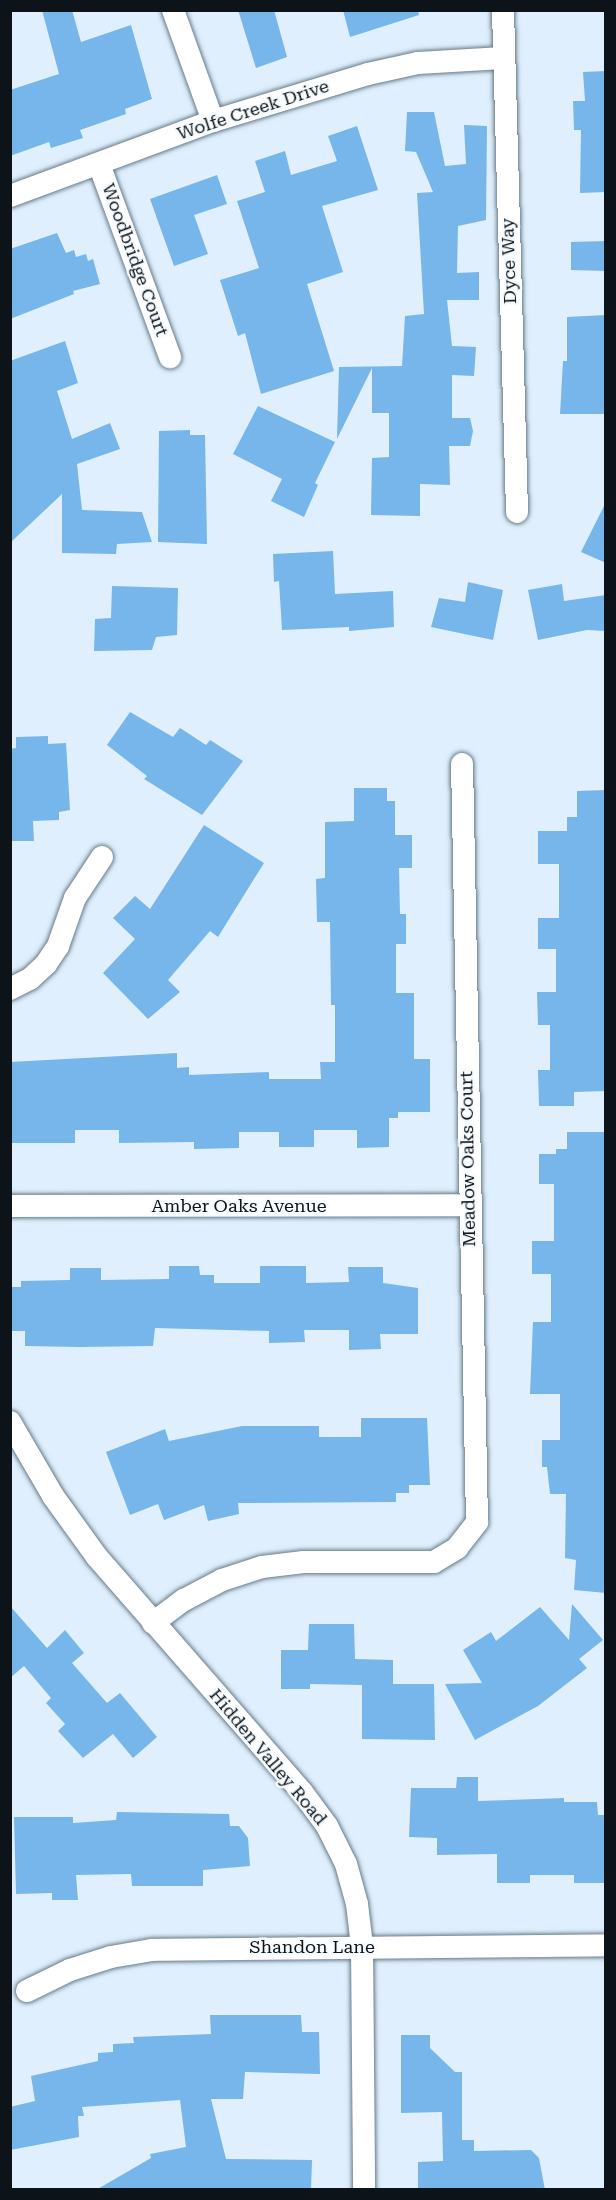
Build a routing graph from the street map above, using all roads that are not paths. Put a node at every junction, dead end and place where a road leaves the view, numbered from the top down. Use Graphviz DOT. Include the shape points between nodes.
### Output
graph roads {
  1 [pos="173,10"];
  2 [pos="503,10"];
  3 [pos="503,58"];
  4 [pos="213,122"];
  5 [pos="99,164"];
  6 [pos="10,196"];
  7 [pos="170,357"];
  8 [pos="517,512"];
  9 [pos="462,764"];
  10 [pos="102,857"];
  11 [pos="10,989"];
  12 [pos="468,1205"];
  13 [pos="10,1206"];
  14 [pos="10,1422"];
  15 [pos="153,1623"];
  16 [pos="606,1945"];
  17 [pos="362,1946"];
  18 [pos="27,1991"];
  19 [pos="364,2190"];
  1 -- 4 [label="street"];
  2 -- 3 [label="street, Dyce Way"];
  3 -- 4 [label="street, Wolfe Creek Drive" via="418,63 368,74"];
  3 -- 8 [label="street, Dyce Way"];
  4 -- 5 [label="street, Wolfe Creek Drive"];
  5 -- 6 [label="street, Wolfe Creek Drive"];
  5 -- 7 [label="street, Woodbridge Court"];
  9 -- 12 [label="street, Meadow Oaks Court"];
  10 -- 11 [label="street" via="75,898 58,946 46,964 30,979"];
  12 -- 13 [label="street, Amber Oaks Avenue"];
  12 -- 15 [label="street, Meadow Oaks Court" via="477,1522 457,1548 434,1562 304,1562 262,1567 222,1580 184,1600"];
  14 -- 15 [label="street, Hidden Valley Road" via="59,1504 97,1557"];
  15 -- 17 [label="street, Hidden Valley Road" via="302,1792 327,1826 345,1864 357,1904"];
  16 -- 17 [label="street, Shandon Lane"];
  17 -- 18 [label="street, Shandon Lane" via="152,1950 70,1970"];
  17 -- 19 [label="street, Hidden Valley Road"];
}
